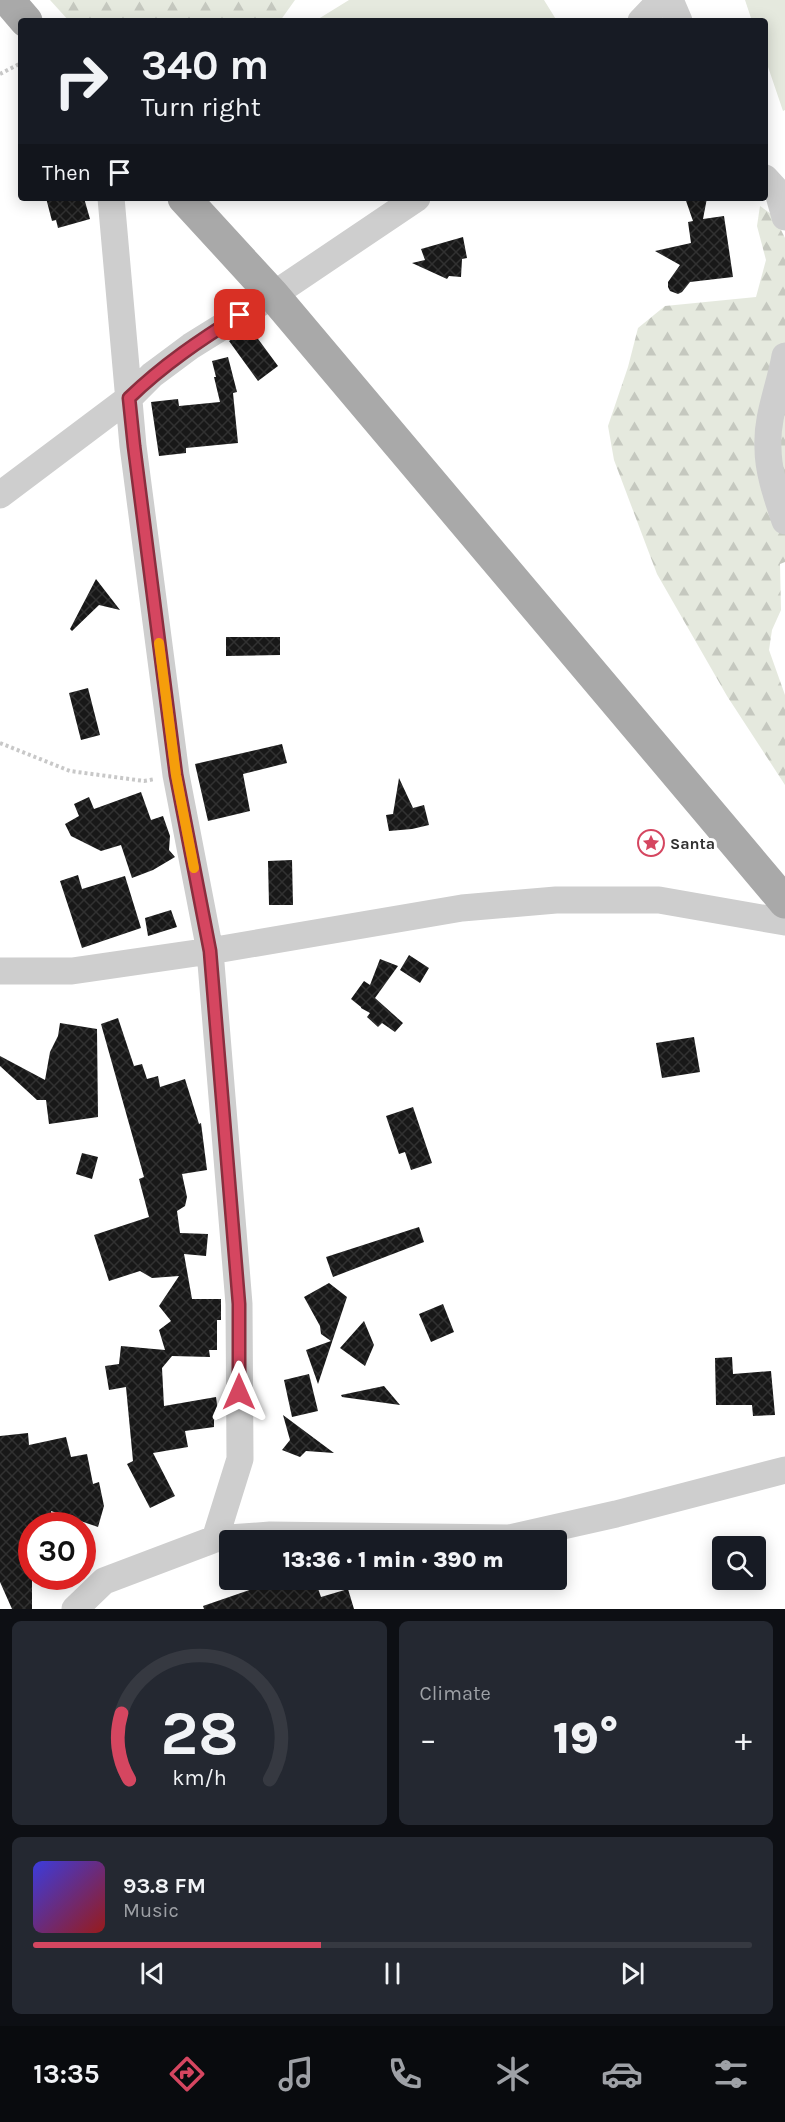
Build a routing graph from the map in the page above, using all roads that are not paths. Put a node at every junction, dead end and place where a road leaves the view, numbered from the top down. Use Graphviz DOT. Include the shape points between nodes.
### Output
graph roads {
  1 [pos="8,0"];
  2 [pos="661,0"];
  3 [pos="670,0"];
  4 [pos="23,18"];
  5 [pos="644,18"];
  6 [pos="678,18"];
  7 [pos="768,181"];
  8 [pos="111,201"];
  9 [pos="187,201"];
  10 [pos="413,201"];
  11 [pos="785,217"];
  12 [pos="273,295"];
  13 [pos="785,356"];
  14 [pos="129,398"];
  15 [pos="0,495"];
  16 [pos="785,521"];
  17 [pos="785,902"];
  18 [pos="785,922"];
  19 [pos="210,951"];
  20 [pos="0,971"];
  21 [pos="785,1470"];
  22 [pos="215,1539"];
  23 [pos="75,1609"];
  1 -- 4 [label="main road"];
  2 -- 5 [label="street"];
  3 -- 6 [label="street"];
  7 -- 11 [label="street" via="778,192"];
  8 -- 14 [label="street"];
  9 -- 12 [label="main road"];
  10 -- 12 [label="street"];
  12 -- 14 [label="street" via="190,346"];
  12 -- 17 [label="main road"];
  13 -- 16 [label="street" via="768,448 774,488"];
  14 -- 15 [label="street"];
  14 -- 19 [label="street" via="176,775"];
  18 -- 19 [label="street" via="659,900 556,900 462,908"];
  19 -- 20 [label="street" via="72,971"];
  19 -- 22 [label="street" via="239,1304 240,1459"];
  21 -- 22 [label="street" via="509,1538 270,1535"];
  22 -- 23 [label="street" via="104,1581"];
}
